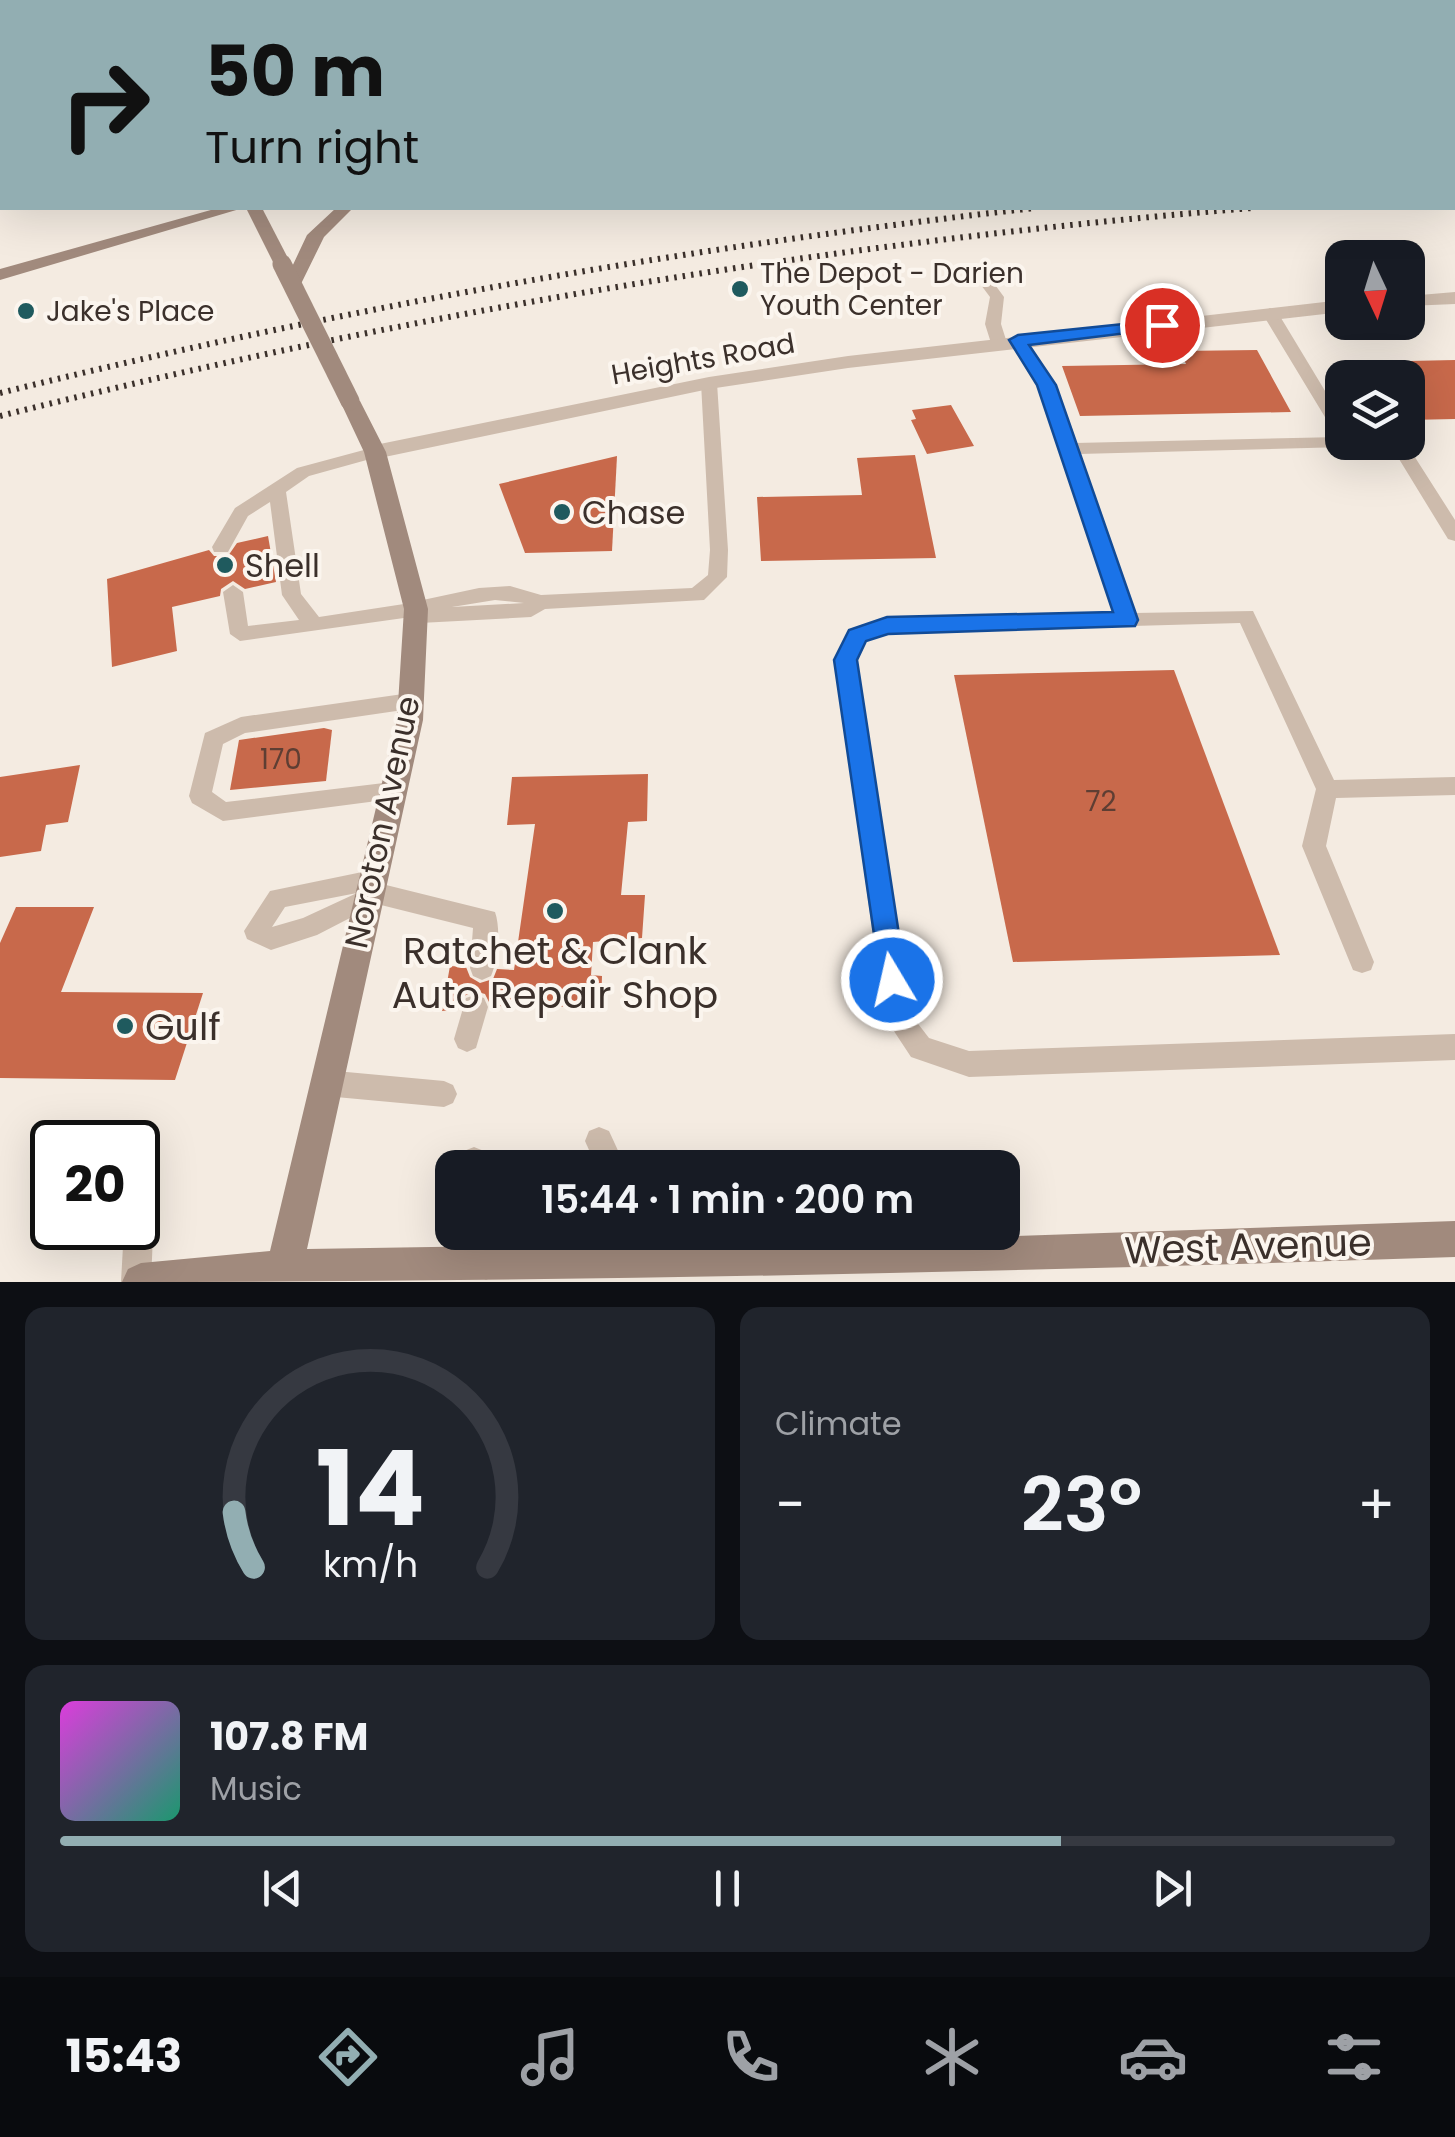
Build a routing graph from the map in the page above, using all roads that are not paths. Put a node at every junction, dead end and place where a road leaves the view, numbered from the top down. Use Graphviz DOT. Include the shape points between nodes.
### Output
graph roads {
  1 [pos="228,210"];
  2 [pos="255,210"];
  3 [pos="343,210"];
  4 [pos="0,275"];
  5 [pos="985,281"];
  6 [pos="292,286"];
  7 [pos="1455,298"];
  8 [pos="1425,299"];
  9 [pos="1325,308"];
  10 [pos="1270,313"];
  11 [pos="1008,342"];
  12 [pos="709,383"];
  13 [pos="1325,404"];
  14 [pos="1325,444"];
  15 [pos="1070,449"];
  16 [pos="375,452"];
  17 [pos="1407,460"];
  18 [pos="277,490"];
  19 [pos="1455,534"];
  20 [pos="221,547"];
  21 [pos="233,592"];
  22 [pos="416,613"];
  23 [pos="1127,620"];
  24 [pos="314,625"];
  25 [pos="410,701"];
  26 [pos="1455,786"];
  27 [pos="1327,789"];
  28 [pos="392,791"];
  29 [pos="369,891"];
  30 [pos="1362,962"];
  31 [pos="482,968"];
  32 [pos="475,1008"];
  33 [pos="467,1039"];
  34 [pos="1455,1047"];
  35 [pos="325,1084"];
  36 [pos="444,1094"];
  37 [pos="599,1141"];
  38 [pos="603,1150"];
  39 [pos="1455,1239"];
  40 [pos="140,1250"];
  41 [pos="469,1250"];
  42 [pos="750,1250"];
  43 [pos="282,1275"];
  44 [pos="139,1282"];
  1 -- 4 [label="main road"];
  2 -- 6 [label="main road, Noroton Avenue, bridge"];
  3 -- 6 [label="main road" via="316,235"];
  5 -- 11 [label="lane" via="996,297 993,324"];
  6 -- 16 [label="main road, Noroton Avenue, bridge"];
  7 -- 8 [label="street"];
  9 -- 10 [label="street, Heights Road"];
  10 -- 11 [label="street, Heights Road"];
  10 -- 13 [label="lane"];
  11 -- 12 [label="street, Heights Road"];
  11 -- 15 [label="lane" via="1046,385"];
  12 -- 16 [label="street, Heights Road"];
  12 -- 22 [label="lane" via="717,577 697,595"];
  14 -- 15 [label="lane"];
  15 -- 23 [label="lane"];
  16 -- 18 [label="lane" via="303,472"];
  16 -- 22 [label="main road, Noroton Avenue"];
  17 -- 19 [label="lane"];
  18 -- 20 [label="lane" via="241,512"];
  18 -- 24 [label="lane" via="292,595"];
  21 -- 24 [label="lane" via="240,634"];
  22 -- 24 [label="lane"];
  22 -- 25 [label="main road, Noroton Avenue"];
  23 -- 27 [label="lane" via="1246,616"];
  23 -- 34 [label="lane" via="887,626 857,636 845,660 897,1016 920,1048 969,1064"];
  25 -- 28 [label="main road, Noroton Avenue"];
  25 -- 28 [label="lane" via="241,725 212,739 200,796 223,812"];
  26 -- 27 [label="lane"];
  27 -- 30 [label="lane" via="1314,846"];
  28 -- 29 [label="main road, Noroton Avenue"];
  29 -- 31 [label="lane" via="486,920"];
  29 -- 35 [label="main road, Noroton Avenue"];
  32 -- 33 [label="lane"];
  35 -- 36 [label="lane"];
  35 -- 43 [label="main road, Noroton Avenue"];
  37 -- 38 [label="lane"];
  39 -- 42 [label="main road, West Avenue" via="947,1256"];
  40 -- 44 [label="lane"];
  41 -- 43 [label="main road, West Avenue"];
  43 -- 44 [label="main road, West Avenue"];
}
